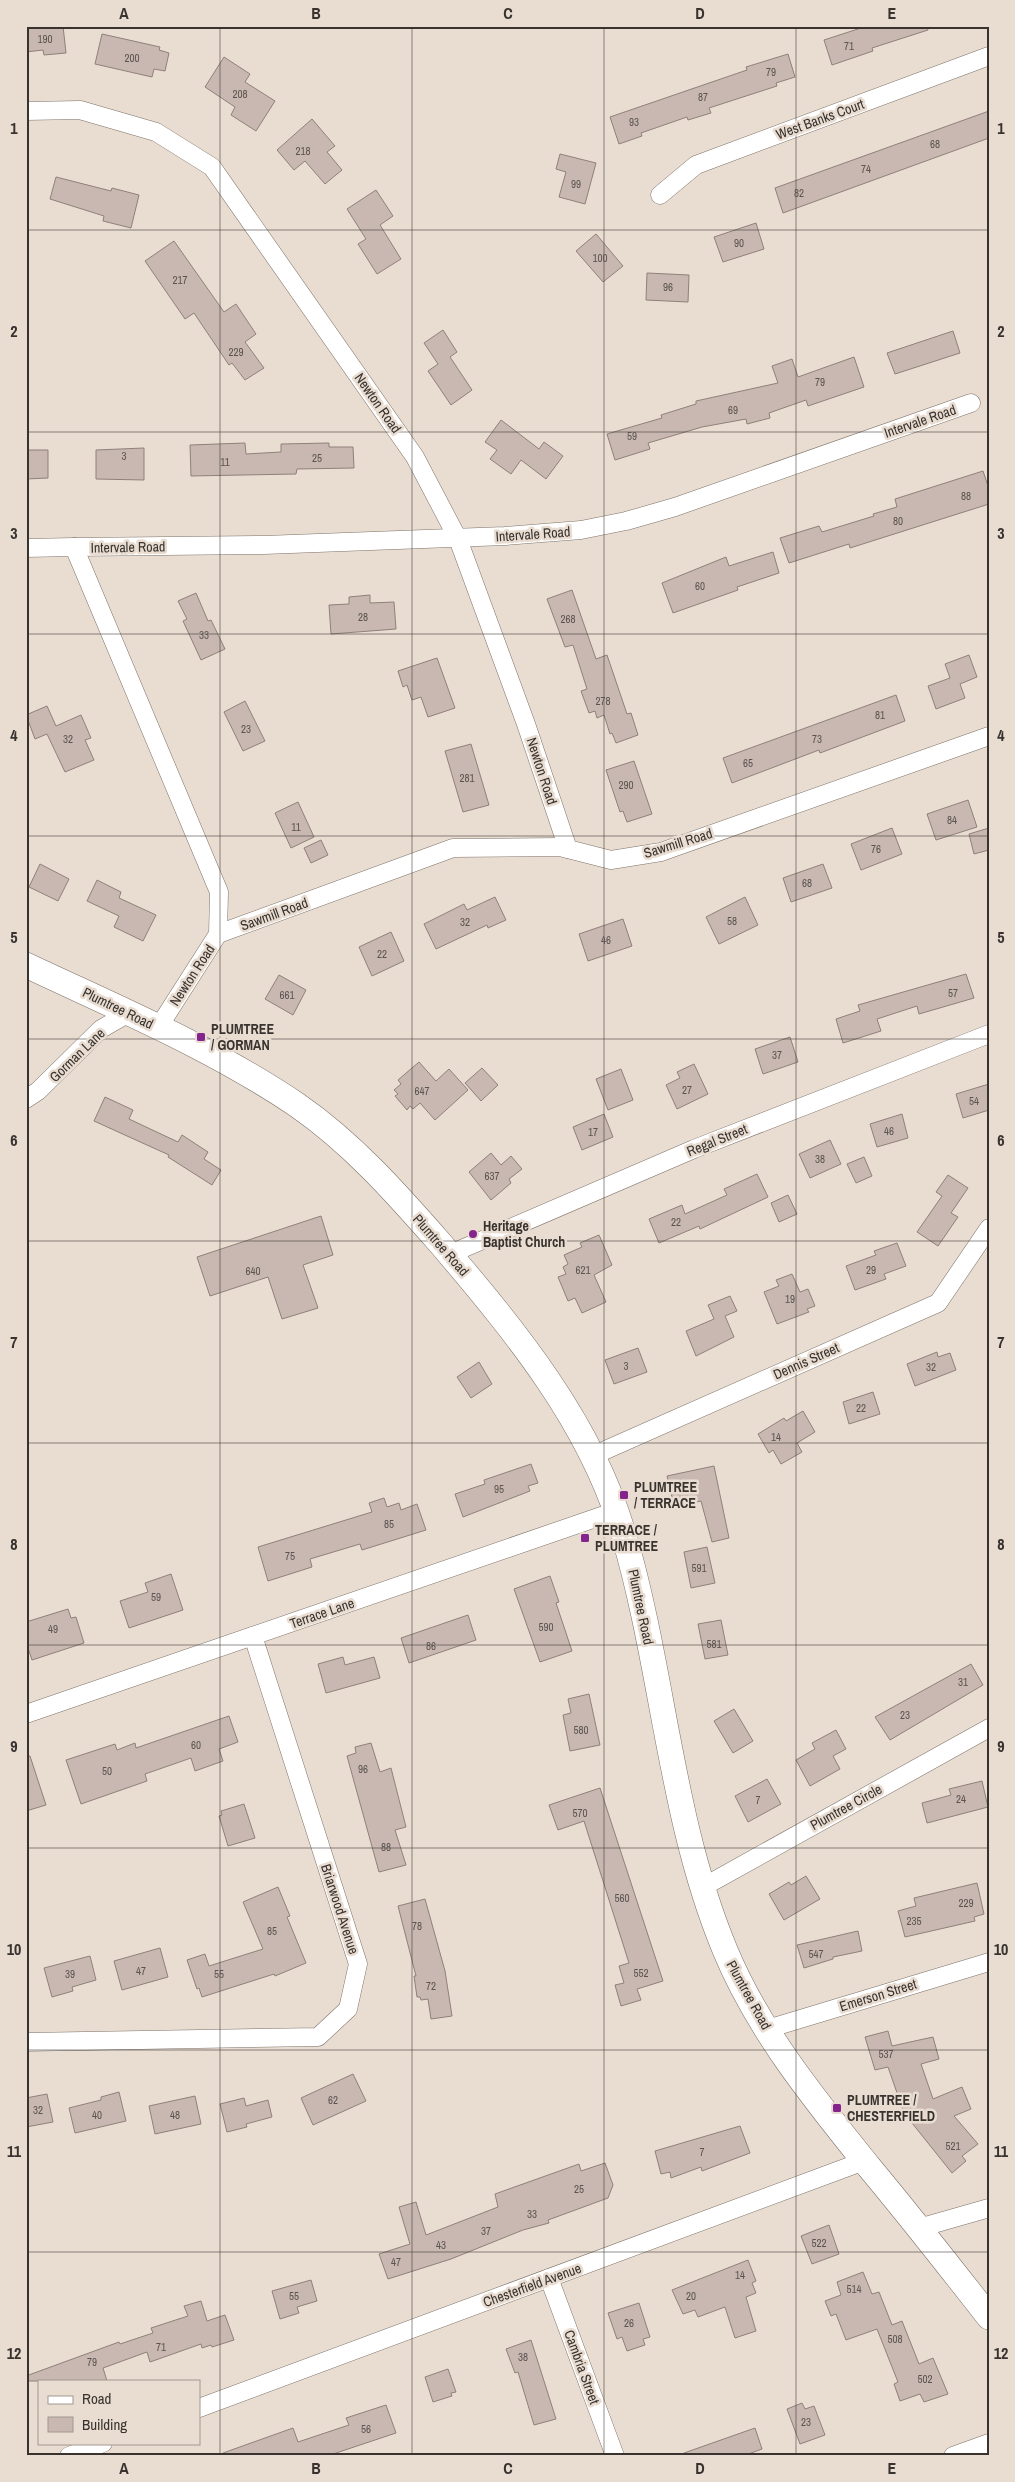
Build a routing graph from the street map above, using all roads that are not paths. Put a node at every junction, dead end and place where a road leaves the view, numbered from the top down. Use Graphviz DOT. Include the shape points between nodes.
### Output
graph roads {
  1 [pos="989,56"];
  2 [pos="26,111"];
  3 [pos="660,195"];
  4 [pos="971,404"];
  5 [pos="458,539"];
  6 [pos="74,547"];
  7 [pos="26,548"];
  8 [pos="989,736"];
  9 [pos="568,849"];
  10 [pos="218,934"];
  11 [pos="26,965"];
  12 [pos="129,1013"];
  13 [pos="158,1028"];
  14 [pos="989,1034"];
  15 [pos="26,1099"];
  16 [pos="989,1228"];
  17 [pos="450,1254"];
  18 [pos="592,1456"];
  19 [pos="616,1511"];
  20 [pos="253,1636"];
  21 [pos="26,1714"];
  22 [pos="989,1728"];
  23 [pos="703,1887"];
  24 [pos="989,1962"];
  25 [pos="767,2029"];
  26 [pos="26,2042"];
  27 [pos="864,2161"];
  28 [pos="989,2208"];
  29 [pos="919,2228"];
  30 [pos="548,2278"];
  31 [pos="989,2317"];
  32 [pos="200,2408"];
  33 [pos="989,2443"];
  34 [pos="100,2444"];
  35 [pos="70,2456"];
  36 [pos="615,2456"];
  37 [pos="953,2456"];
  1 -- 3 [label="street, West Banks Court" via="696,165"];
  2 -- 5 [label="street, Newton Road" via="80,110 156,132 212,167 415,457"];
  4 -- 5 [label="street, Intervale Road" via="626,521 573,531"];
  5 -- 6 [label="street, Intervale Road" via="264,546"];
  5 -- 9 [label="street, Newton Road"];
  6 -- 7 [label="street"];
  6 -- 10 [label="street, Newton Road" via="220,892"];
  8 -- 9 [label="street, Sawmill Road" via="661,852 611,860"];
  9 -- 10 [label="street, Sawmill Road" via="453,848"];
  10 -- 13 [label="street, Newton Road"];
  11 -- 12 [label="street, Plumtree Road"];
  12 -- 13 [label="street, Plumtree Road"];
  12 -- 15 [label="street, Gorman Lane" via="100,1029"];
  13 -- 17 [label="street, Plumtree Road" via="244,1070 321,1122 376,1171"];
  14 -- 17 [label="street, Regal Street" via="694,1149"];
  16 -- 18 [label="street, Dennis Street" via="938,1303"];
  17 -- 18 [label="street, Plumtree Road" via="544,1374"];
  18 -- 19 [label="street, Plumtree Road"];
  19 -- 20 [label="street, Terrace Lane"];
  19 -- 23 [label="street, Plumtree Road" via="636,1581 690,1848"];
  20 -- 21 [label="street, Terrace Lane"];
  20 -- 26 [label="street, Briarwood Avenue" via="358,1964 348,2009 318,2037"];
  22 -- 23 [label="street, Plumtree Circle"];
  23 -- 25 [label="street, Plumtree Road" via="726,1953"];
  24 -- 25 [label="street, Emerson Street"];
  25 -- 27 [label="street, Plumtree Road" via="821,2107"];
  27 -- 29 [label="street, Plumtree Road"];
  27 -- 30 [label="street, Chesterfield Avenue"];
  28 -- 29 [label="street"];
  29 -- 31 [label="street, Plumtree Road"];
  30 -- 32 [label="street, Chesterfield Avenue"];
  30 -- 36 [label="street, Cambria Street"];
  33 -- 37 [label="street"];
  34 -- 35 [label="street"];
}
